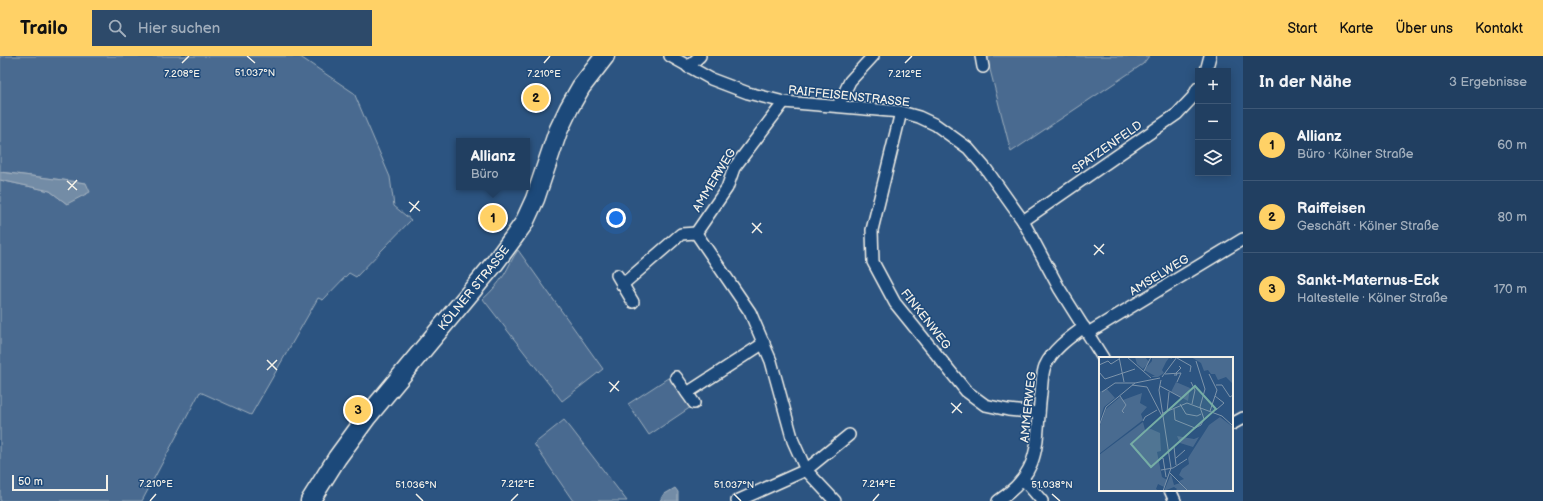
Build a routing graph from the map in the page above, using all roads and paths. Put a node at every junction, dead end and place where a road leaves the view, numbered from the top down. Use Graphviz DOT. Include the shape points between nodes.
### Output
graph roads {
  1 [pos="670,56"];
  2 [pos="700,56"];
  3 [pos="873,56"];
  4 [pos="1210,56"];
  5 [pos="601,57"];
  6 [pos="688,67"];
  7 [pos="1207,68"];
  8 [pos="1195,93"];
  9 [pos="784,102"];
  10 [pos="838,106"];
  11 [pos="901,112"];
  12 [pos="1023,221"];
  13 [pos="696,233"];
  14 [pos="1243,239"];
  15 [pos="633,302"];
  16 [pos="1086,330"];
  17 [pos="764,343"];
  18 [pos="1101,357"];
  19 [pos="676,377"];
  20 [pos="687,393"];
  21 [pos="694,403"];
  22 [pos="1039,413"];
  23 [pos="1243,418"];
  24 [pos="1233,423"];
  25 [pos="849,435"];
  26 [pos="806,470"];
  27 [pos="1024,479"];
  28 [pos="1170,491"];
  29 [pos="310,501"];
  30 [pos="737,501"];
  31 [pos="835,501"];
  32 [pos="998,501"];
  33 [pos="1042,501"];
  34 [pos="1175,501"];
  1 -- 6 [label="street, RAIFFEISENSTRASSE"];
  2 -- 6 [label="street"];
  3 -- 10 [label="street" via="850,81"];
  4 -- 7 [label="street"];
  5 -- 29 [label="main road, KÖLNER STRASSE" via="568,108 524,223 494,264 367,417 336,458"];
  6 -- 9 [label="street, RAIFFEISENSTRASSE" via="748,93"];
  8 -- 12 [label="street, SPATZENFELD" via="1177,114"];
  9 -- 10 [label="street, RAIFFEISENSTRASSE"];
  9 -- 13 [label="street, AMMERWEG" via="734,168 728,188"];
  10 -- 11 [label="street, RAIFFEISENSTRASSE"];
  11 -- 12 [label="street, RAIFFEISENSTRASSE" via="936,125 968,148"];
  11 -- 22 [label="street, FINKENWEG" via="872,230 873,262 895,303 966,391 985,405"];
  12 -- 16 [label="street, RAIFFEISENSTRASSE" via="1059,288"];
  13 -- 15 [label="street" via="681,234 620,280"];
  13 -- 17 [label="street" via="750,312"];
  14 -- 16 [label="street, AMSELWEG"];
  16 -- 18 [label="street, RAIFFEISENSTRASSE"];
  16 -- 22 [label="street, AMMERWEG" via="1056,350 1045,367"];
  17 -- 20 [label="street"];
  17 -- 26 [label="street" via="793,441"];
  19 -- 20 [label="street"];
  20 -- 21 [label="street"];
  22 -- 27 [label="street, AMMERWEG" via="1037,450"];
  23 -- 24 [label="street"];
  25 -- 26 [label="street"];
  26 -- 30 [label="street"];
  26 -- 31 [label="street"];
  27 -- 32 [label="street, AMMERWEG"];
  27 -- 33 [label="street"];
  28 -- 34 [label="street"];
}
